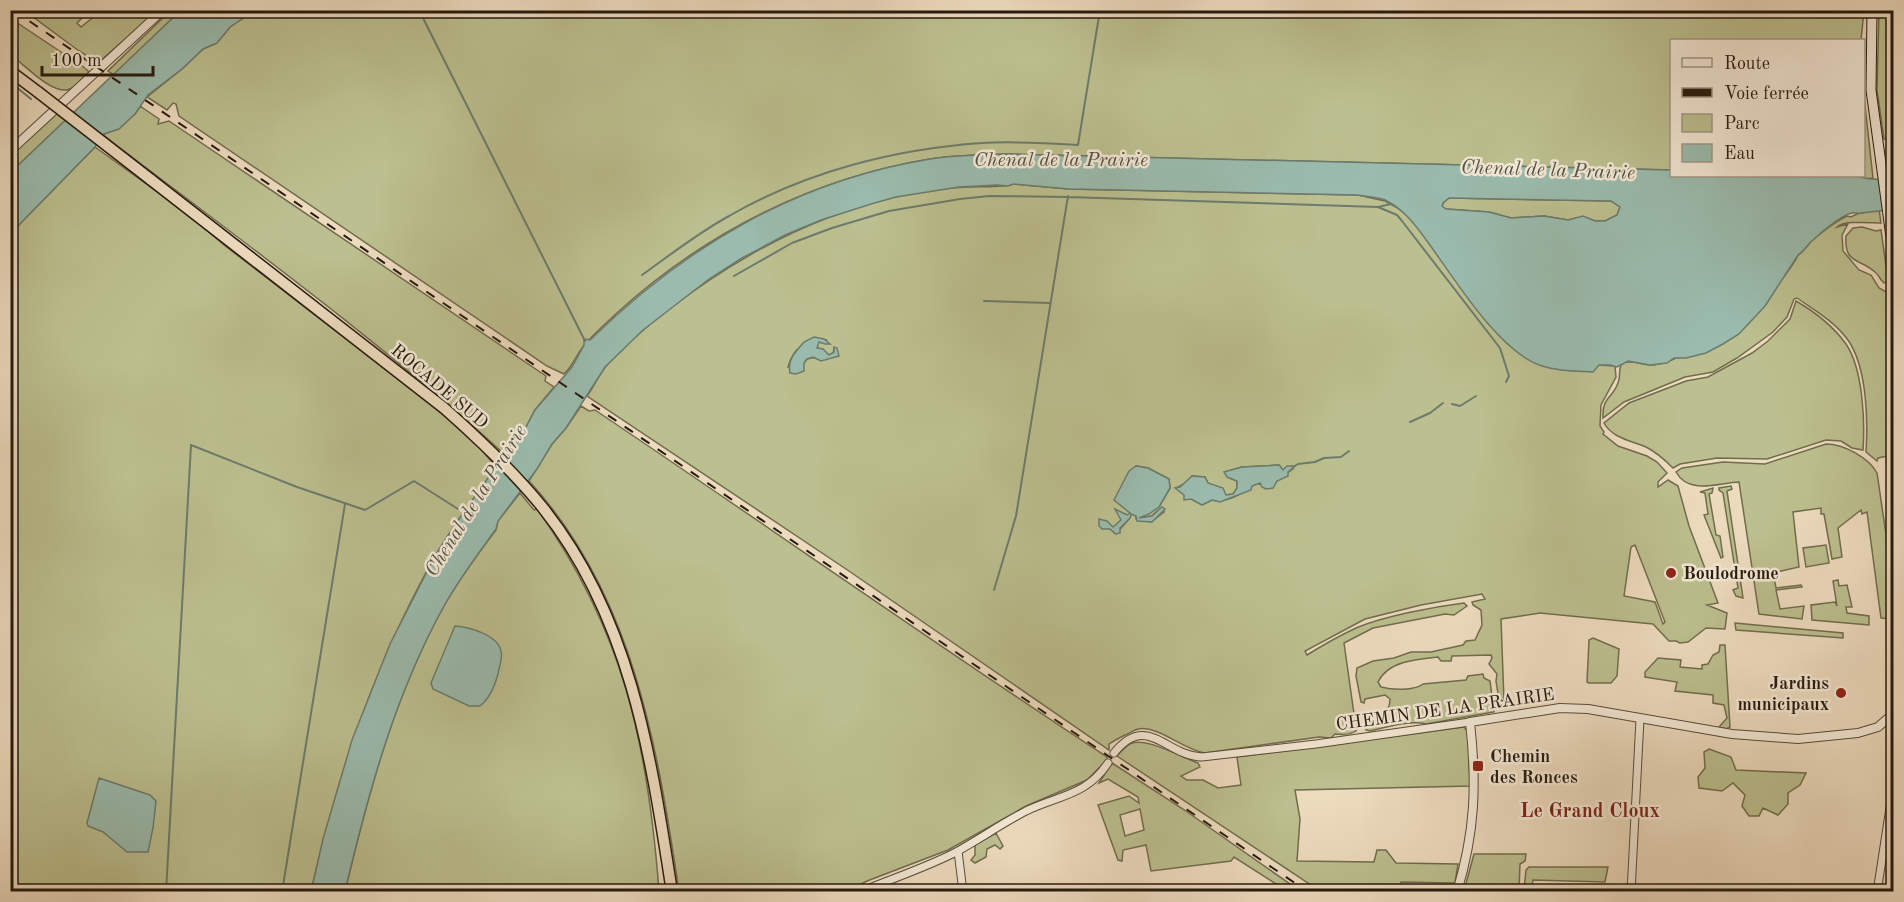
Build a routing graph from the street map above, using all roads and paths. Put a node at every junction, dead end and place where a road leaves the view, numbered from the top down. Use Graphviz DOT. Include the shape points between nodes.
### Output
graph roads {
  1 [pos="163,10"];
  2 [pos="1872,10"];
  3 [pos="10,71"];
  4 [pos="10,151"];
  5 [pos="1891,245"];
  6 [pos="1893,259"];
  7 [pos="1893,271"];
  8 [pos="1893,713"];
  9 [pos="1640,719"];
  10 [pos="1470,722"];
  11 [pos="1114,753"];
  12 [pos="1108,763"];
  13 [pos="1893,782"];
  14 [pos="656,787"];
  15 [pos="958,851"];
  16 [pos="665,891"];
  17 [pos="672,891"];
  18 [pos="860,891"];
  19 [pos="963,891"];
  20 [pos="1456,891"];
  21 [pos="1631,891"];
  22 [pos="1877,891"];
  1 -- 4 [label="street"];
  2 -- 5 [label="main road" via="1871,90"];
  3 -- 14 [label="highway, ROCADE SUD, bridge" via="444,408 485,445 543,509 583,568 624,658"];
  5 -- 6 [label="main road"];
  5 -- 7 [label="main road"];
  8 -- 9 [label="street, CHEMIN DE LA PRAIRIE" via="1878,727 1858,733 1798,739 1732,734"];
  9 -- 10 [label="street, CHEMIN DE LA PRAIRIE" via="1560,708"];
  9 -- 21 [label="street"];
  10 -- 11 [label="street, CHEMIN DE LA PRAIRIE" via="1202,757 1142,735 1125,741"];
  10 -- 20 [label="street" via="1474,818 1467,859"];
  12 -- 15 [label="street" via="1088,785 1028,810"];
  13 -- 22 [label="street"];
  14 -- 16 [label="highway, ROCADE SUD"];
  14 -- 17 [label="highway, ROCADE SUD"];
  15 -- 18 [label="street"];
  15 -- 19 [label="street"];
}
